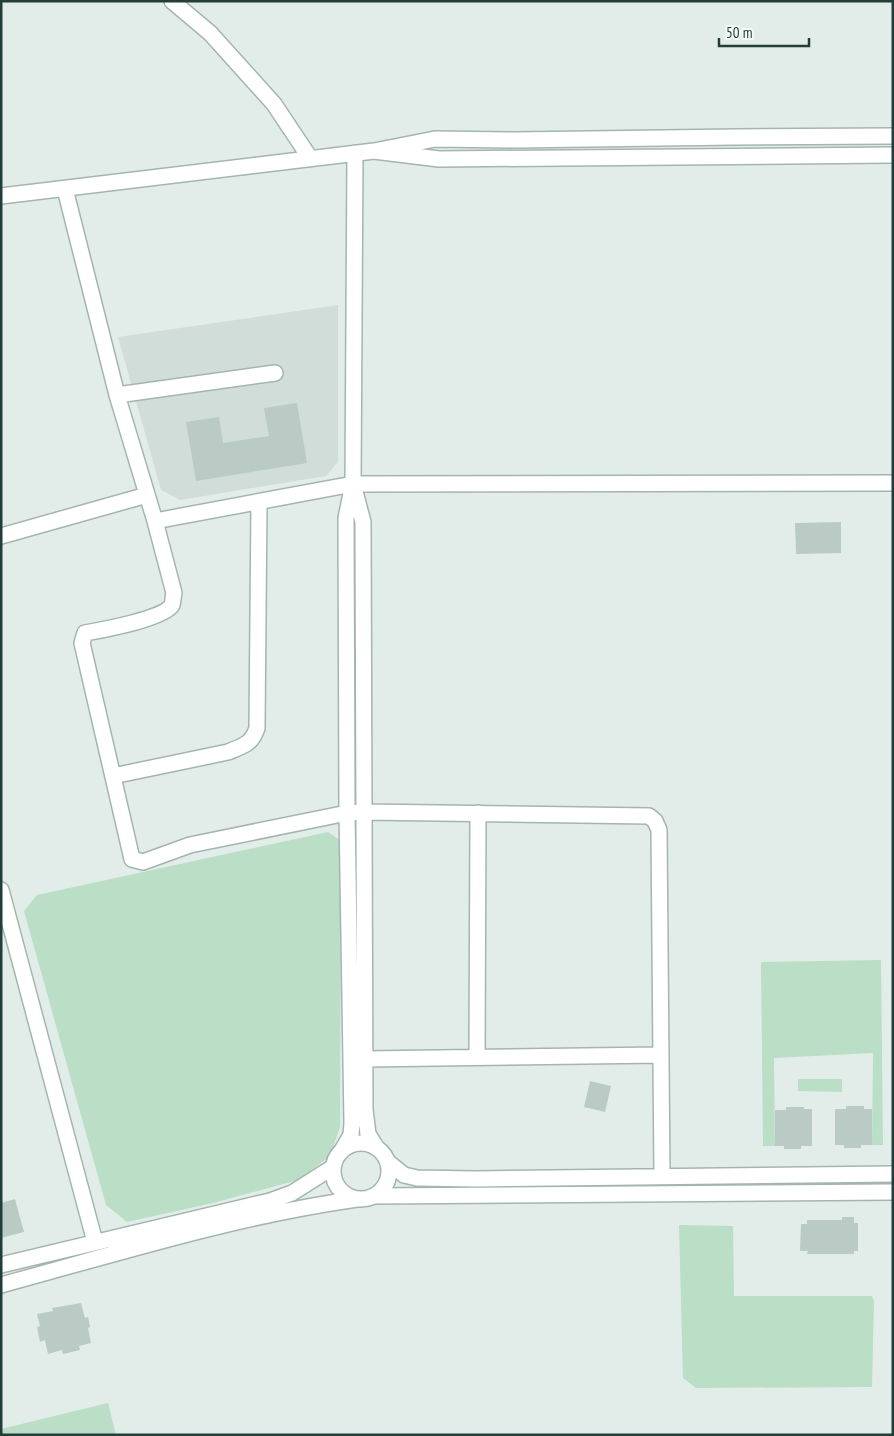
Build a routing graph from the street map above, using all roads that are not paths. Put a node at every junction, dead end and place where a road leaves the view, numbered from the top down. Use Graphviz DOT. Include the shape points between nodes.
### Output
graph roads {
  1 [pos="172,1"];
  2 [pos="893,136"];
  3 [pos="374,151"];
  4 [pos="355,153"];
  5 [pos="893,155"];
  6 [pos="310,158"];
  7 [pos="65,189"];
  8 [pos="1,196"];
  9 [pos="275,373"];
  10 [pos="117,395"];
  11 [pos="893,483"];
  12 [pos="353,484"];
  13 [pos="147,495"];
  14 [pos="259,502"];
  15 [pos="155,521"];
  16 [pos="1,536"];
  17 [pos="113,776"];
  18 [pos="365,812"];
  19 [pos="478,813"];
  20 [pos="347,814"];
  21 [pos="1,890"];
  22 [pos="660,1054"];
  23 [pos="477,1057"];
  24 [pos="365,1058"];
  25 [pos="376,1147"];
  26 [pos="341,1152"];
  27 [pos="388,1162"];
  28 [pos="333,1167"];
  29 [pos="893,1174"];
  30 [pos="662,1176"];
  31 [pos="893,1192"];
  32 [pos="375,1196"];
  33 [pos="357,1199"];
  34 [pos="95,1242"];
  35 [pos="1,1265"];
  36 [pos="1,1285"];
  1 -- 6 [label="street" via="210,33 274,104"];
  2 -- 3 [label="street" via="435,139"];
  3 -- 4 [label="street"];
  3 -- 5 [label="street" via="438,159"];
  4 -- 6 [label="street"];
  4 -- 12 [label="street"];
  6 -- 7 [label="street"];
  7 -- 8 [label="street"];
  7 -- 10 [label="street"];
  9 -- 10 [label="street"];
  10 -- 13 [label="street"];
  11 -- 12 [label="street"];
  12 -- 14 [label="street"];
  12 -- 18 [label="street" via="364,522"];
  12 -- 20 [label="street" via="346,518"];
  13 -- 15 [label="street"];
  13 -- 16 [label="street"];
  14 -- 15 [label="street"];
  14 -- 17 [label="street" via="257,728 254,737 228,752"];
  15 -- 17 [label="street" via="174,593 172,604 164,612 134,623 85,633 82,643"];
  17 -- 20 [label="street" via="132,859 143,862 190,845"];
  18 -- 19 [label="street"];
  18 -- 20 [label="street"];
  18 -- 24 [label="street"];
  19 -- 22 [label="street" via="649,816 655,821 659,830"];
  19 -- 23 [label="street"];
  20 -- 26 [label="street" via="352,1123 351,1134"];
  21 -- 34 [label="street"];
  22 -- 23 [label="street"];
  22 -- 30 [label="street"];
  23 -- 24 [label="street"];
  24 -- 25 [label="street" via="364,1110 368,1134"];
  25 -- 26 [label="street" via="357,1143"];
  25 -- 27 [label="street"];
  26 -- 28 [label="street"];
  27 -- 30 [label="street" via="404,1174 417,1178"];
  27 -- 32 [label="street" via="387,1181"];
  28 -- 33 [label="street" via="336,1184 349,1197"];
  28 -- 34 [label="street" via="292,1193 270,1200"];
  29 -- 30 [label="street"];
  31 -- 32 [label="street"];
  32 -- 33 [label="street"];
  33 -- 36 [label="street" via="302,1207"];
  34 -- 35 [label="street"];
}
